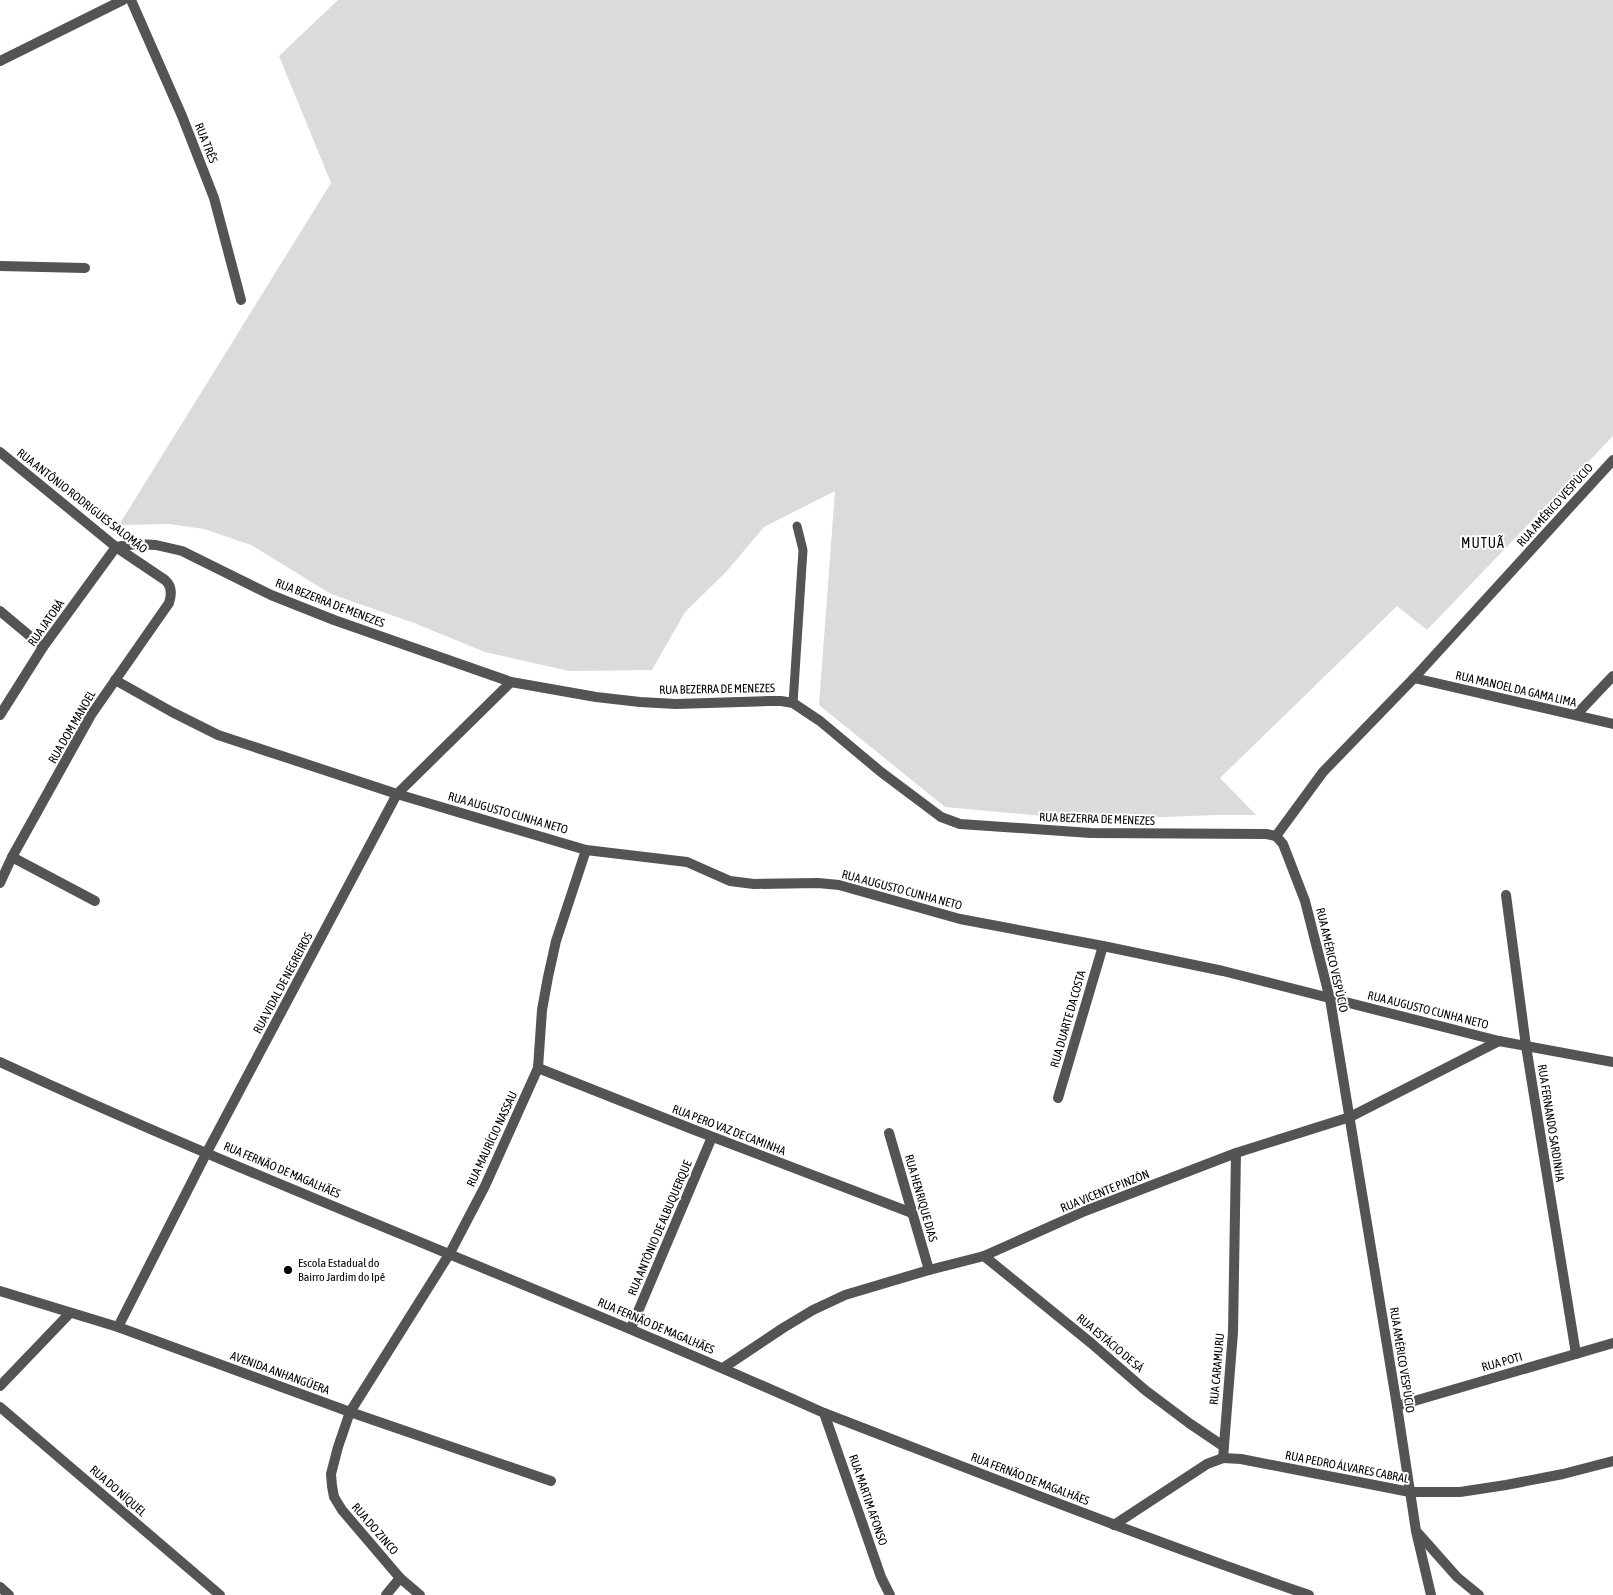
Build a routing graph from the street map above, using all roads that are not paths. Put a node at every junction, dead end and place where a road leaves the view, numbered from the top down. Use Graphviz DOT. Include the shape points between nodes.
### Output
graph roads {
  1 [pos="123,0"];
  2 [pos="131,0"];
  3 [pos="0,62"];
  4 [pos="0,266"];
  5 [pos="85,268"];
  6 [pos="241,300"];
  7 [pos="0,452"];
  8 [pos="1613,460"];
  9 [pos="797,526"];
  10 [pos="116,547"];
  11 [pos="171,589"];
  12 [pos="0,611"];
  13 [pos="43,647"];
  14 [pos="1613,676"];
  15 [pos="1414,678"];
  16 [pos="114,680"];
  17 [pos="512,682"];
  18 [pos="793,703"];
  19 [pos="0,715"];
  20 [pos="1576,715"];
  21 [pos="1613,724"];
  22 [pos="397,794"];
  23 [pos="1276,836"];
  24 [pos="586,850"];
  25 [pos="12,858"];
  26 [pos="0,883"];
  27 [pos="1506,896"];
  28 [pos="95,901"];
  29 [pos="1103,946"];
  30 [pos="1330,998"];
  31 [pos="1499,1041"];
  32 [pos="1526,1046"];
  33 [pos="0,1062"];
  34 [pos="1613,1062"];
  35 [pos="538,1068"];
  36 [pos="1058,1098"];
  37 [pos="1350,1117"];
  38 [pos="888,1133"];
  39 [pos="712,1137"];
  40 [pos="207,1152"];
  41 [pos="1236,1153"];
  42 [pos="912,1214"];
  43 [pos="450,1253"];
  44 [pos="984,1256"];
  45 [pos="928,1270"];
  46 [pos="0,1291"];
  47 [pos="70,1313"];
  48 [pos="118,1327"];
  49 [pos="631,1328"];
  50 [pos="1613,1343"];
  51 [pos="1576,1354"];
  52 [pos="724,1368"];
  53 [pos="0,1386"];
  54 [pos="0,1406"];
  55 [pos="1397,1406"];
  56 [pos="350,1412"];
  57 [pos="824,1413"];
  58 [pos="1223,1446"];
  59 [pos="1223,1458"];
  60 [pos="1613,1461"];
  61 [pos="551,1481"];
  62 [pos="1410,1492"];
  63 [pos="1114,1526"];
  64 [pos="1416,1531"];
  65 [pos="400,1578"];
  66 [pos="0,1587"];
  67 [pos="9,1595"];
  68 [pos="220,1595"];
  69 [pos="386,1595"];
  70 [pos="420,1595"];
  71 [pos="890,1595"];
  72 [pos="1309,1595"];
  73 [pos="1431,1595"];
  74 [pos="1479,1595"];
  1 -- 3 [label="street"];
  2 -- 6 [label="street, RUA TRÊS" via="214,198"];
  4 -- 5 [label="street"];
  7 -- 10 [label="street, RUA ANTÔNIO RODRIGUES SALOMÃO"];
  8 -- 15 [label="street, RUA AMÉRICO VESPÚCIO"];
  9 -- 18 [label="lane" via="803,550"];
  10 -- 11 [label="street, RUA ANTÔNIO RODRIGUES SALOMÃO" via="169,583"];
  10 -- 13 [label="street, RUA JATOBÁ"];
  10 -- 17 [label="street, RUA BEZERRA DE MENEZES" via="156,544 182,551 271,595"];
  11 -- 16 [label="street, RUA DOM MANOEL" via="169,603"];
  12 -- 13 [label="street"];
  13 -- 19 [label="street, RUA JATOBÁ"];
  14 -- 20 [label="street"];
  15 -- 20 [label="street, RUA MANOEL DA GAMA LIMA"];
  15 -- 23 [label="street, RUA AMÉRICO VESPÚCIO" via="1323,772"];
  16 -- 22 [label="street, RUA AUGUSTO CUNHA NETO" via="218,734"];
  16 -- 25 [label="street, RUA DOM MANOEL" via="91,715"];
  17 -- 18 [label="street, RUA BEZERRA DE MENEZES" via="640,702"];
  17 -- 22 [label="street, RUA VIDAL DE NEGREIROS"];
  18 -- 23 [label="street, RUA BEZERRA DE MENEZES" via="941,818 960,824 1091,833"];
  20 -- 21 [label="street, RUA MANOEL DA GAMA LIMA"];
  22 -- 24 [label="street, RUA AUGUSTO CUNHA NETO"];
  22 -- 40 [label="street, RUA VIDAL DE NEGREIROS"];
  23 -- 30 [label="street, RUA AMÉRICO VESPÚCIO" via="1283,844 1305,901"];
  24 -- 29 [label="street, RUA AUGUSTO CUNHA NETO" via="687,862 730,881 839,885 960,920"];
  24 -- 35 [label="street, RUA MAURÍCIO NASSAU" via="556,941 548,977"];
  25 -- 26 [label="street, RUA DOM MANOEL"];
  25 -- 28 [label="street"];
  27 -- 32 [label="street, RUA FERNANDO SARDINHA"];
  29 -- 30 [label="street, RUA AUGUSTO CUNHA NETO"];
  29 -- 36 [label="street, RUA DUARTE DA COSTA"];
  30 -- 31 [label="street, RUA AUGUSTO CUNHA NETO"];
  30 -- 37 [label="street, RUA AMÉRICO VESPÚCIO"];
  31 -- 32 [label="street, RUA AUGUSTO CUNHA NETO"];
  31 -- 37 [label="street, RUA VICENTE PINZÓN"];
  32 -- 34 [label="street, RUA AUGUSTO CUNHA NETO"];
  32 -- 51 [label="street, RUA FERNANDO SARDINHA"];
  33 -- 40 [label="street, RUA FERNÃO DE MAGALHÃES"];
  35 -- 39 [label="street, RUA PERO VAZ DE CAMINHA"];
  35 -- 43 [label="street, RUA MAURÍCIO NASSAU" via="485,1186"];
  37 -- 41 [label="street, RUA VICENTE PINZÓN"];
  37 -- 55 [label="street, RUA AMÉRICO VESPÚCIO"];
  38 -- 42 [label="street, RUA HENRIQUE DIAS"];
  39 -- 42 [label="street, RUA PERO VAZ DE CAMINHA"];
  39 -- 49 [label="street, RUA ANTÔNIO DE ALBUQUERQUE"];
  40 -- 43 [label="street, RUA FERNÃO DE MAGALHÃES"];
  40 -- 48 [label="street, RUA VIDAL DE NEGREIROS"];
  41 -- 44 [label="street, RUA VICENTE PINZÓN" via="1085,1211"];
  41 -- 58 [label="street, RUA CARAMURU" via="1233,1332"];
  42 -- 45 [label="street, RUA HENRIQUE DIAS"];
  43 -- 49 [label="street, RUA FERNÃO DE MAGALHÃES"];
  43 -- 56 [label="street, RUA MAURÍCIO NASSAU"];
  44 -- 45 [label="street, RUA VICENTE PINZÓN"];
  44 -- 58 [label="street, RUA ESTÁCIO DE SÁ" via="1145,1390"];
  45 -- 52 [label="street, RUA VICENTE PINZÓN" via="846,1295 813,1310"];
  46 -- 47 [label="street, AVENIDA ANHANGÜERA"];
  47 -- 48 [label="street, AVENIDA ANHANGÜERA"];
  47 -- 53 [label="street"];
  48 -- 56 [label="street, AVENIDA ANHANGÜERA"];
  49 -- 52 [label="street, RUA FERNÃO DE MAGALHÃES"];
  50 -- 51 [label="street, RUA POTI"];
  51 -- 55 [label="street, RUA POTI"];
  52 -- 57 [label="street, RUA FERNÃO DE MAGALHÃES"];
  54 -- 68 [label="street, RUA DO NÍQUEL"];
  55 -- 62 [label="street, RUA AMÉRICO VESPÚCIO"];
  56 -- 61 [label="street, AVENIDA ANHANGÜERA"];
  56 -- 65 [label="street, RUA DO ZINCO" via="332,1474 334,1497"];
  57 -- 63 [label="street, RUA FERNÃO DE MAGALHÃES"];
  57 -- 71 [label="street, RUA MARTIM AFONSO"];
  58 -- 59 [label="street, RUA CARAMURU"];
  59 -- 62 [label="street, RUA PEDRO ÁLVARES CABRAL"];
  59 -- 63 [label="street" via="1207,1464"];
  60 -- 62 [label="street, RUA PEDRO ÁLVARES CABRAL" via="1506,1485 1460,1492"];
  62 -- 64 [label="street, RUA AMÉRICO VESPÚCIO"];
  63 -- 72 [label="street, RUA FERNÃO DE MAGALHÃES"];
  64 -- 73 [label="street, RUA AMÉRICO VESPÚCIO"];
  64 -- 74 [label="street" via="1457,1577"];
  65 -- 69 [label="street"];
  65 -- 70 [label="street, RUA DO ZINCO"];
  66 -- 67 [label="street"];
}
